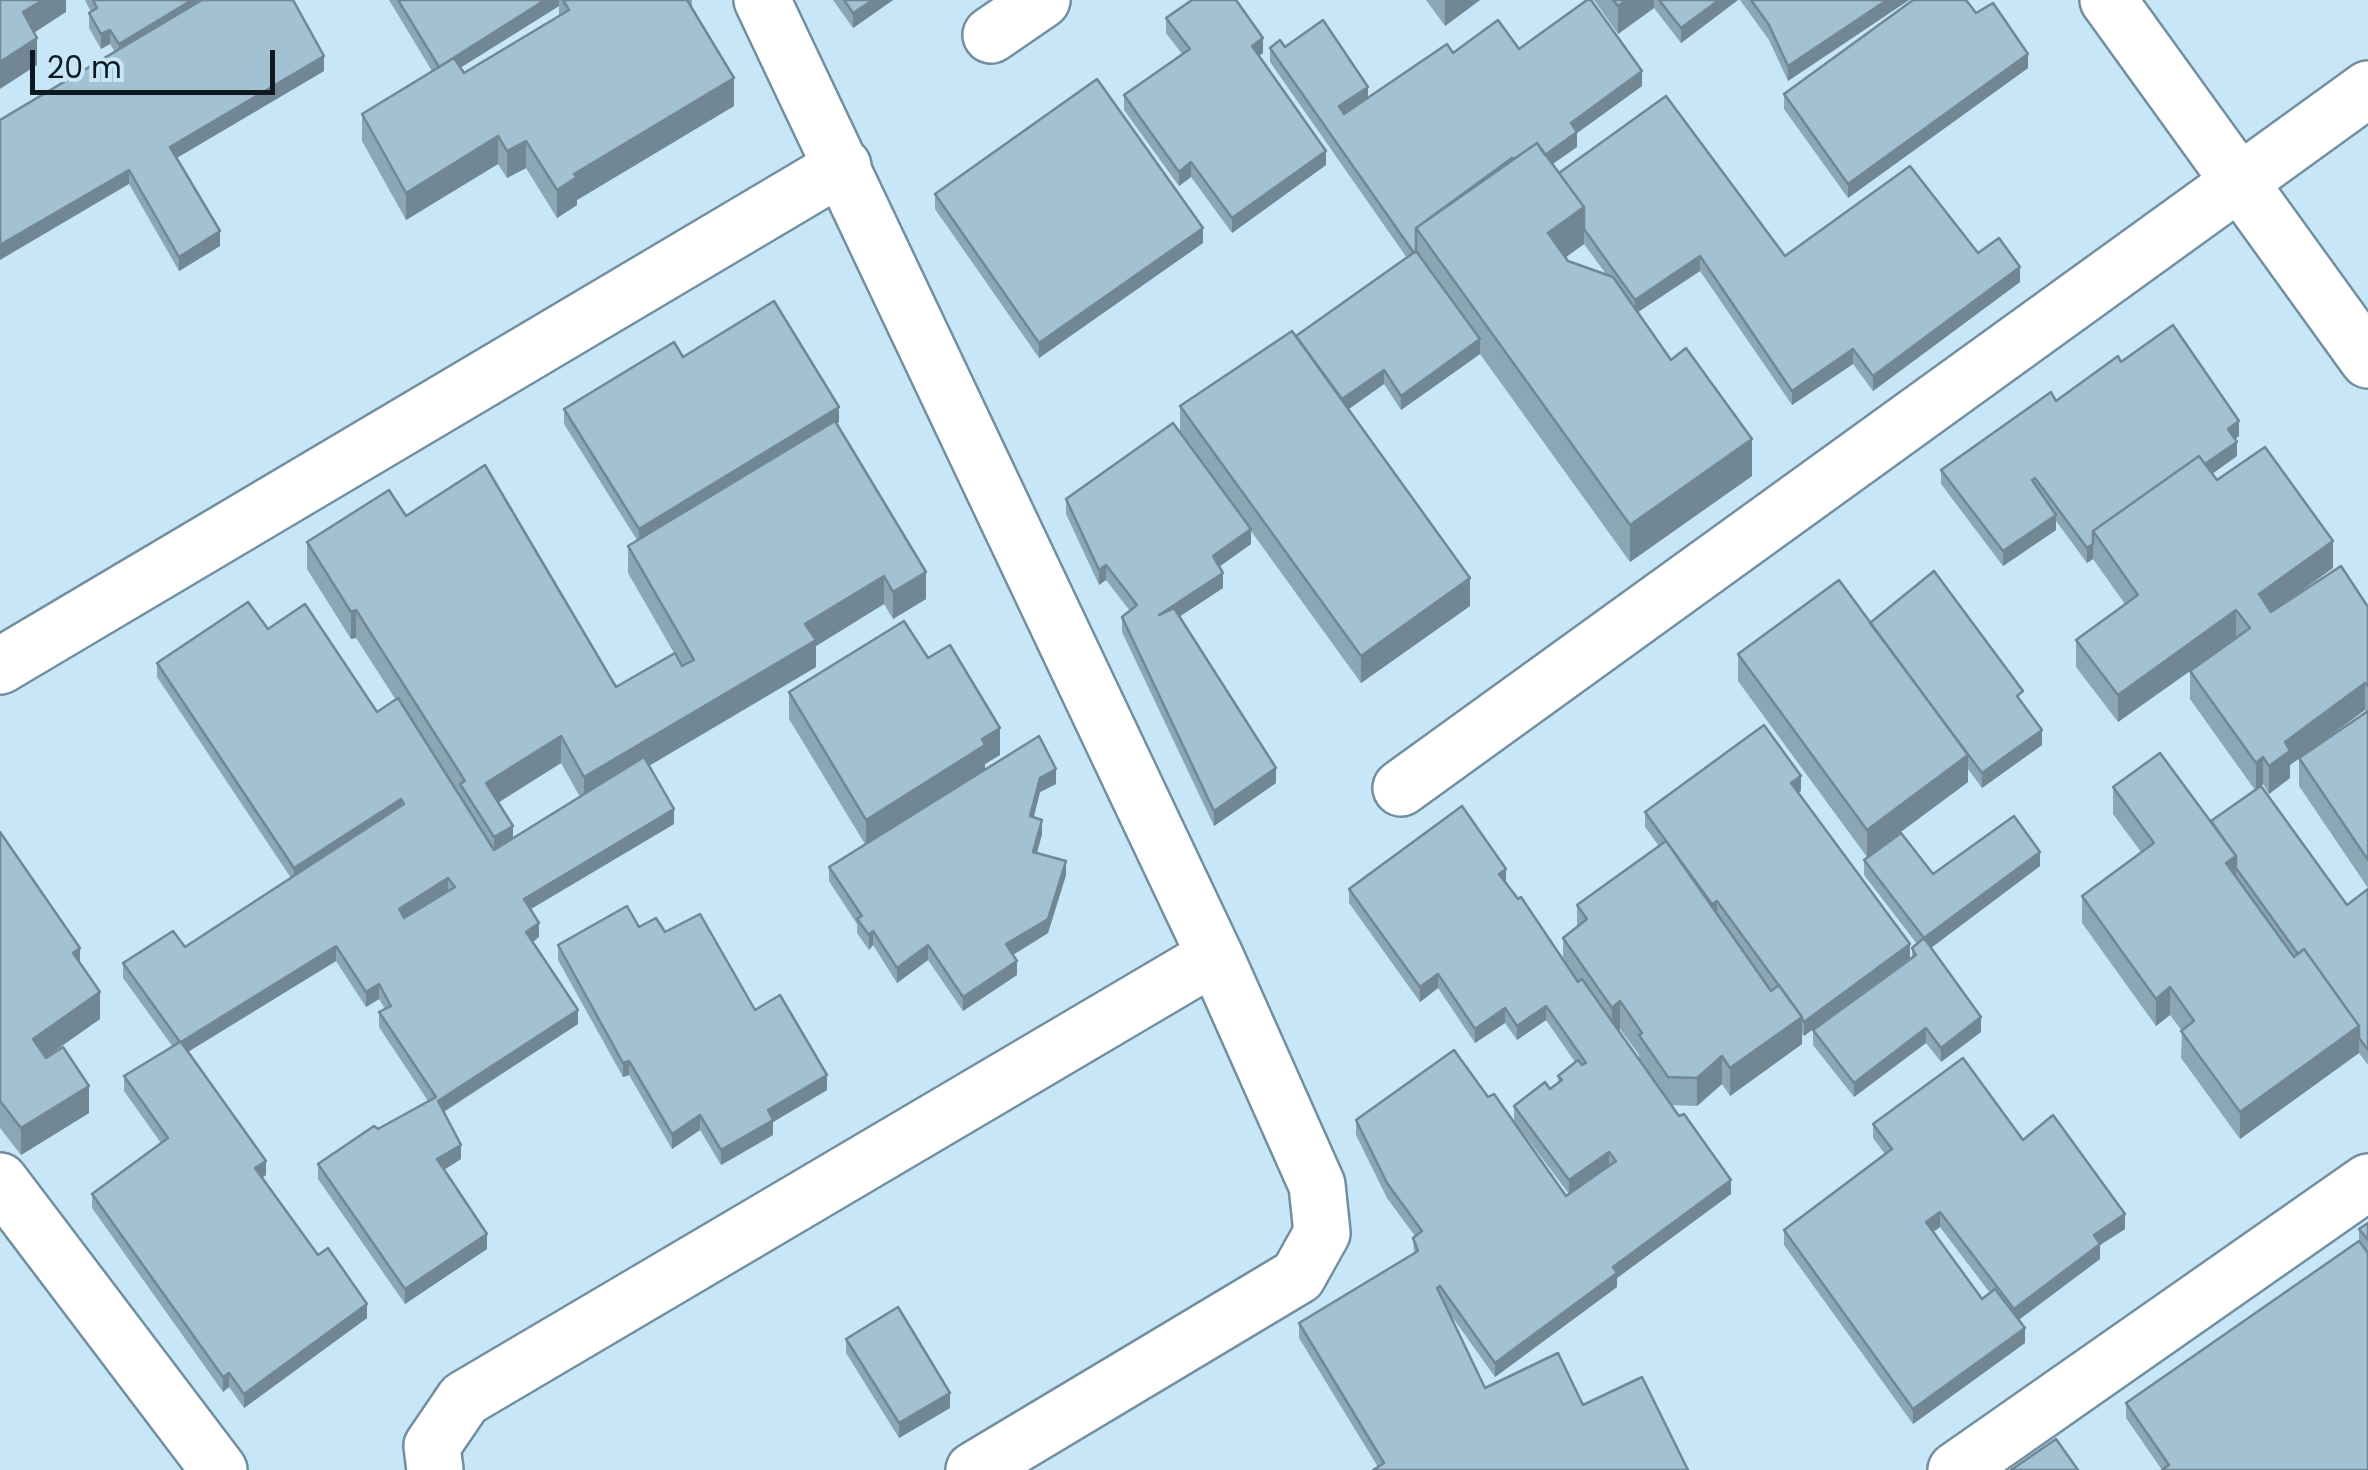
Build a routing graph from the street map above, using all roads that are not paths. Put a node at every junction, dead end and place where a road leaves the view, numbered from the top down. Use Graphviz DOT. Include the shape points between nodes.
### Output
graph roads {
  1 [pos="762,0"];
  2 [pos="1042,0"];
  3 [pos="2108,0"];
  4 [pos="992,36"];
  5 [pos="2368,89"];
  6 [pos="843,166"];
  7 [pos="2239,180"];
  8 [pos="2368,360"];
  9 [pos="0,666"];
  10 [pos="1402,788"];
  11 [pos="1215,956"];
  12 [pos="0,1182"];
  13 [pos="2368,1182"];
  14 [pos="219,1470"];
  15 [pos="435,1470"];
  16 [pos="974,1470"];
  17 [pos="1956,1470"];
  1 -- 6 [label="street"];
  2 -- 4 [label="street"];
  3 -- 7 [label="street"];
  5 -- 7 [label="street"];
  6 -- 9 [label="street"];
  6 -- 11 [label="street"];
  7 -- 8 [label="street"];
  7 -- 10 [label="street"];
  11 -- 15 [label="street" via="464,1399 432,1446"];
  11 -- 16 [label="street" via="1317,1185 1322,1233 1298,1276"];
  12 -- 14 [label="street"];
  13 -- 17 [label="street"];
}
